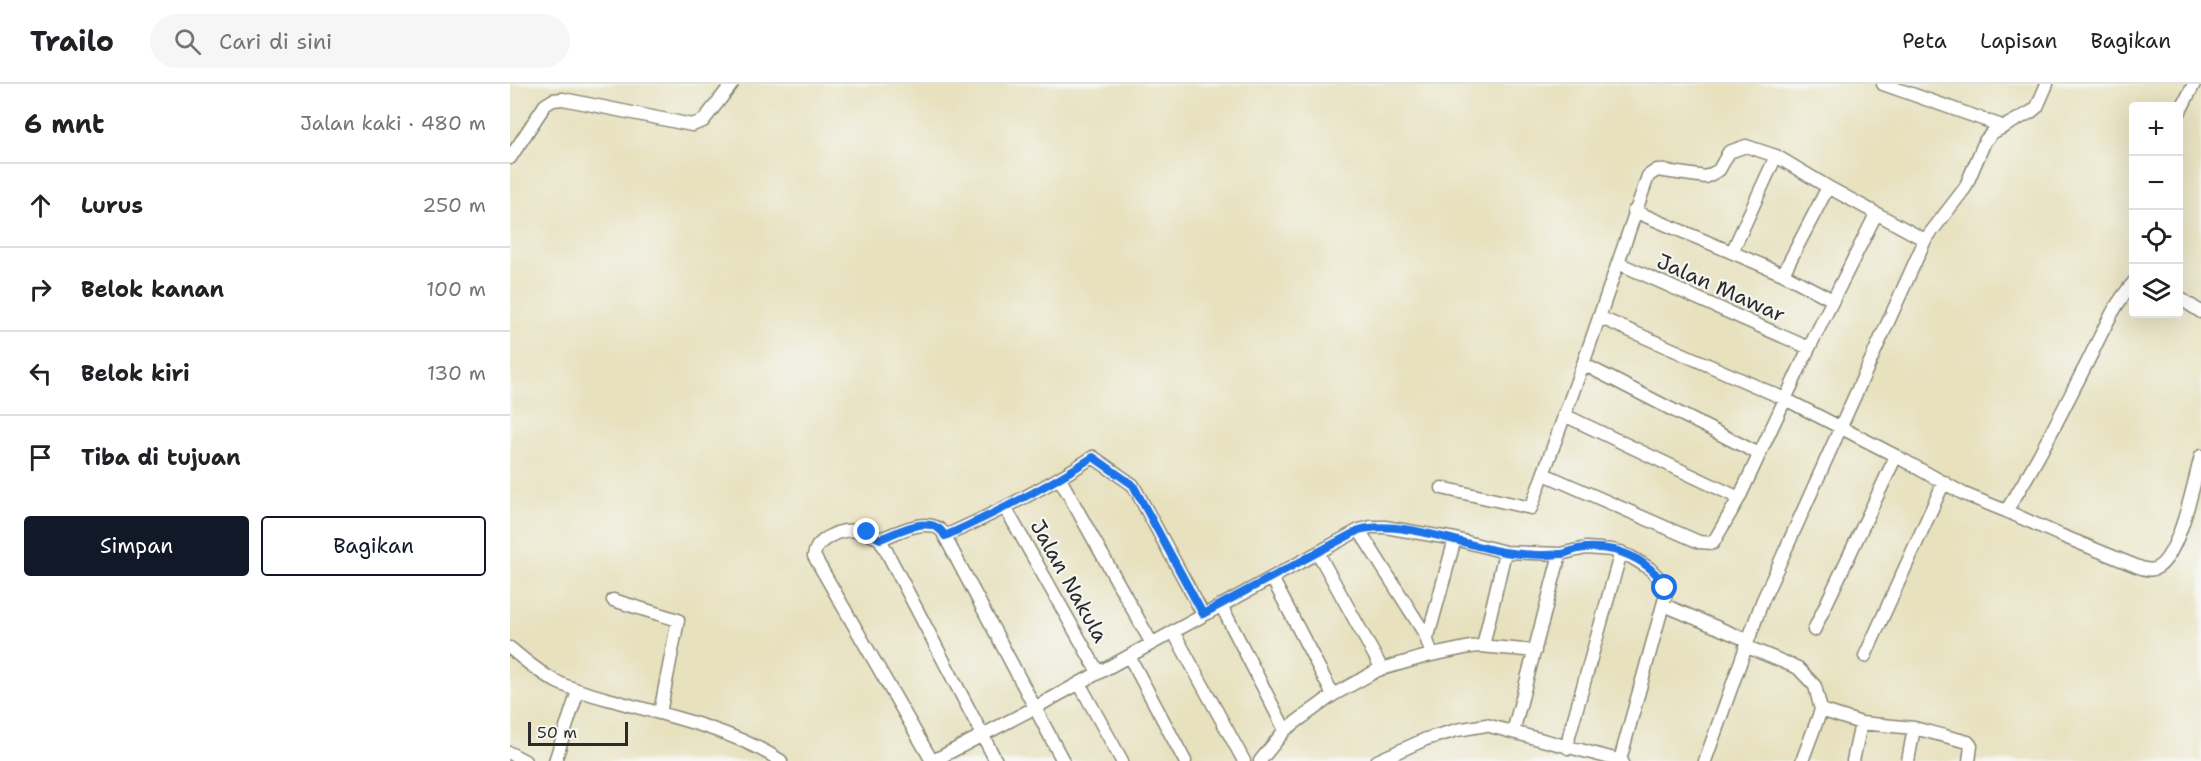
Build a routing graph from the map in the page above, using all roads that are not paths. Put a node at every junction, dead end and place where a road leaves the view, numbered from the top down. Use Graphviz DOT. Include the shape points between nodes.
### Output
graph roads {
  1 [pos="732,84"];
  2 [pos="1883,84"];
  3 [pos="2047,84"];
  4 [pos="2194,84"];
  5 [pos="2183,105"];
  6 [pos="2002,126"];
  7 [pos="1776,156"];
  8 [pos="510,158"];
  9 [pos="1828,187"];
  10 [pos="1634,211"];
  11 [pos="1876,214"];
  12 [pos="1925,240"];
  13 [pos="1732,252"];
  14 [pos="1618,263"];
  15 [pos="1783,274"];
  16 [pos="2129,287"];
  17 [pos="1833,300"];
  18 [pos="2183,300"];
  19 [pos="2201,312"];
  20 [pos="1599,317"];
  21 [pos="1809,348"];
  22 [pos="1583,364"];
  23 [pos="1785,399"];
  24 [pos="1564,415"];
  25 [pos="1840,427"];
  26 [pos="1759,454"];
  27 [pos="1896,456"];
  28 [pos="2201,456"];
  29 [pos="1544,474"];
  30 [pos="1060,479"];
  31 [pos="1944,482"];
  32 [pos="1442,488"];
  33 [pos="1739,498"];
  34 [pos="1006,509"];
  35 [pos="2006,511"];
  36 [pos="1359,530"];
  37 [pos="945,536"];
  38 [pos="880,539"];
  39 [pos="1455,539"];
  40 [pos="1505,552"];
  41 [pos="1621,552"];
  42 [pos="1318,553"];
  43 [pos="1560,554"];
  44 [pos="1272,578"];
  45 [pos="613,600"];
  46 [pos="1664,605"];
  47 [pos="1221,606"];
  48 [pos="1203,614"];
  49 [pos="1814,630"];
  50 [pos="1173,631"];
  51 [pos="1425,634"];
  52 [pos="1747,640"];
  53 [pos="1151,642"];
  54 [pos="1483,646"];
  55 [pos="510,648"];
  56 [pos="1535,651"];
  57 [pos="1432,655"];
  58 [pos="1129,656"];
  59 [pos="1865,656"];
  60 [pos="1382,669"];
  61 [pos="1098,672"];
  62 [pos="1079,683"];
  63 [pos="578,691"];
  64 [pos="1333,695"];
  65 [pos="1036,707"];
  66 [pos="1821,710"];
  67 [pos="660,713"];
  68 [pos="1861,723"];
  69 [pos="1914,728"];
  70 [pos="1285,730"];
  71 [pos="1513,732"];
  72 [pos="982,735"];
  73 [pos="1568,748"];
  74 [pos="510,753"];
  75 [pos="1264,757"];
  76 [pos="525,761"];
  77 [pos="555,761"];
  78 [pos="781,761"];
  79 [pos="933,761"];
  80 [pos="996,761"];
  81 [pos="1063,761"];
  82 [pos="1122,761"];
  83 [pos="1185,761"];
  84 [pos="1244,761"];
  85 [pos="1279,761"];
  86 [pos="1377,761"];
  87 [pos="1621,761"];
  88 [pos="1705,761"];
  89 [pos="1802,761"];
  90 [pos="1853,761"];
  91 [pos="1908,761"];
  92 [pos="1969,761"];
  1 -- 8 [label="street" via="703,121 692,125 553,100 544,105"];
  2 -- 6 [label="street"];
  3 -- 6 [label="street" via="2037,107"];
  4 -- 5 [label="street"];
  6 -- 12 [label="street" via="1985,141 1965,188"];
  7 -- 9 [label="street"];
  7 -- 10 [label="street" via="1746,146 1730,152 1719,170 1706,177 1657,170 1647,176"];
  7 -- 13 [label="street"];
  9 -- 11 [label="street"];
  9 -- 15 [label="street"];
  10 -- 13 [label="street"];
  10 -- 14 [label="street"];
  11 -- 12 [label="street"];
  11 -- 17 [label="street"];
  12 -- 25 [label="street"];
  13 -- 15 [label="street"];
  14 -- 20 [label="street"];
  14 -- 21 [label="street, Jalan Mawar"];
  15 -- 17 [label="street"];
  16 -- 35 [label="street" via="2105,323"];
  17 -- 21 [label="street"];
  18 -- 19 [label="street"];
  20 -- 22 [label="street"];
  20 -- 23 [label="street"];
  21 -- 23 [label="street"];
  22 -- 24 [label="street"];
  22 -- 26 [label="street"];
  23 -- 25 [label="street"];
  23 -- 26 [label="street"];
  24 -- 29 [label="street"];
  24 -- 33 [label="street"];
  25 -- 27 [label="street"];
  25 -- 52 [label="street"];
  26 -- 33 [label="street"];
  27 -- 31 [label="street"];
  27 -- 49 [label="street"];
  28 -- 35 [label="street" via="2179,535 2168,559 2156,569 2145,570"];
  29 -- 32 [label="street" via="1531,508"];
  29 -- 33 [label="street" via="1704,543 1713,543"];
  30 -- 34 [label="street"];
  30 -- 48 [label="street" via="1093,457 1133,485"];
  30 -- 53 [label="street"];
  31 -- 35 [label="street"];
  31 -- 59 [label="street"];
  34 -- 37 [label="street"];
  34 -- 61 [label="street, Jalan Nakula"];
  36 -- 39 [label="street" via="1385,527"];
  36 -- 42 [label="street"];
  36 -- 51 [label="street"];
  37 -- 38 [label="street" via="936,526 923,524"];
  37 -- 65 [label="street"];
  38 -- 72 [label="street"];
  38 -- 79 [label="street" via="860,530 834,532 818,544 814,556"];
  39 -- 40 [label="street"];
  39 -- 51 [label="street" via="1429,633"];
  40 -- 43 [label="street"];
  40 -- 54 [label="street"];
  41 -- 43 [label="street" via="1586,548"];
  41 -- 46 [label="street" via="1640,561 1663,582"];
  41 -- 73 [label="street"];
  42 -- 44 [label="street"];
  42 -- 60 [label="street"];
  43 -- 56 [label="street"];
  44 -- 47 [label="street"];
  44 -- 64 [label="street"];
  45 -- 67 [label="street" via="678,620"];
  46 -- 52 [label="street"];
  46 -- 87 [label="street"];
  47 -- 48 [label="street"];
  47 -- 70 [label="street"];
  48 -- 50 [label="street"];
  50 -- 53 [label="street"];
  50 -- 84 [label="street"];
  51 -- 57 [label="street"];
  52 -- 66 [label="street" via="1798,668 1815,686"];
  52 -- 88 [label="street"];
  53 -- 58 [label="street"];
  54 -- 56 [label="street"];
  54 -- 57 [label="street"];
  55 -- 63 [label="street" via="556,682"];
  56 -- 71 [label="street"];
  57 -- 60 [label="street"];
  58 -- 61 [label="street"];
  58 -- 83 [label="street"];
  60 -- 64 [label="street"];
  61 -- 62 [label="street"];
  62 -- 65 [label="street"];
  62 -- 82 [label="street"];
  63 -- 67 [label="street"];
  63 -- 77 [label="street"];
  64 -- 70 [label="street"];
  65 -- 72 [label="street"];
  65 -- 81 [label="street"];
  66 -- 68 [label="street"];
  66 -- 89 [label="street"];
  67 -- 78 [label="street" via="748,744"];
  68 -- 69 [label="street"];
  68 -- 90 [label="street"];
  69 -- 91 [label="street"];
  69 -- 92 [label="street" via="1968,742"];
  70 -- 75 [label="street"];
  71 -- 73 [label="street"];
  71 -- 86 [label="street" via="1486,725 1457,730"];
  72 -- 79 [label="street"];
  72 -- 80 [label="street"];
  73 -- 87 [label="street"];
  74 -- 76 [label="street"];
  75 -- 85 [label="street"];
}
